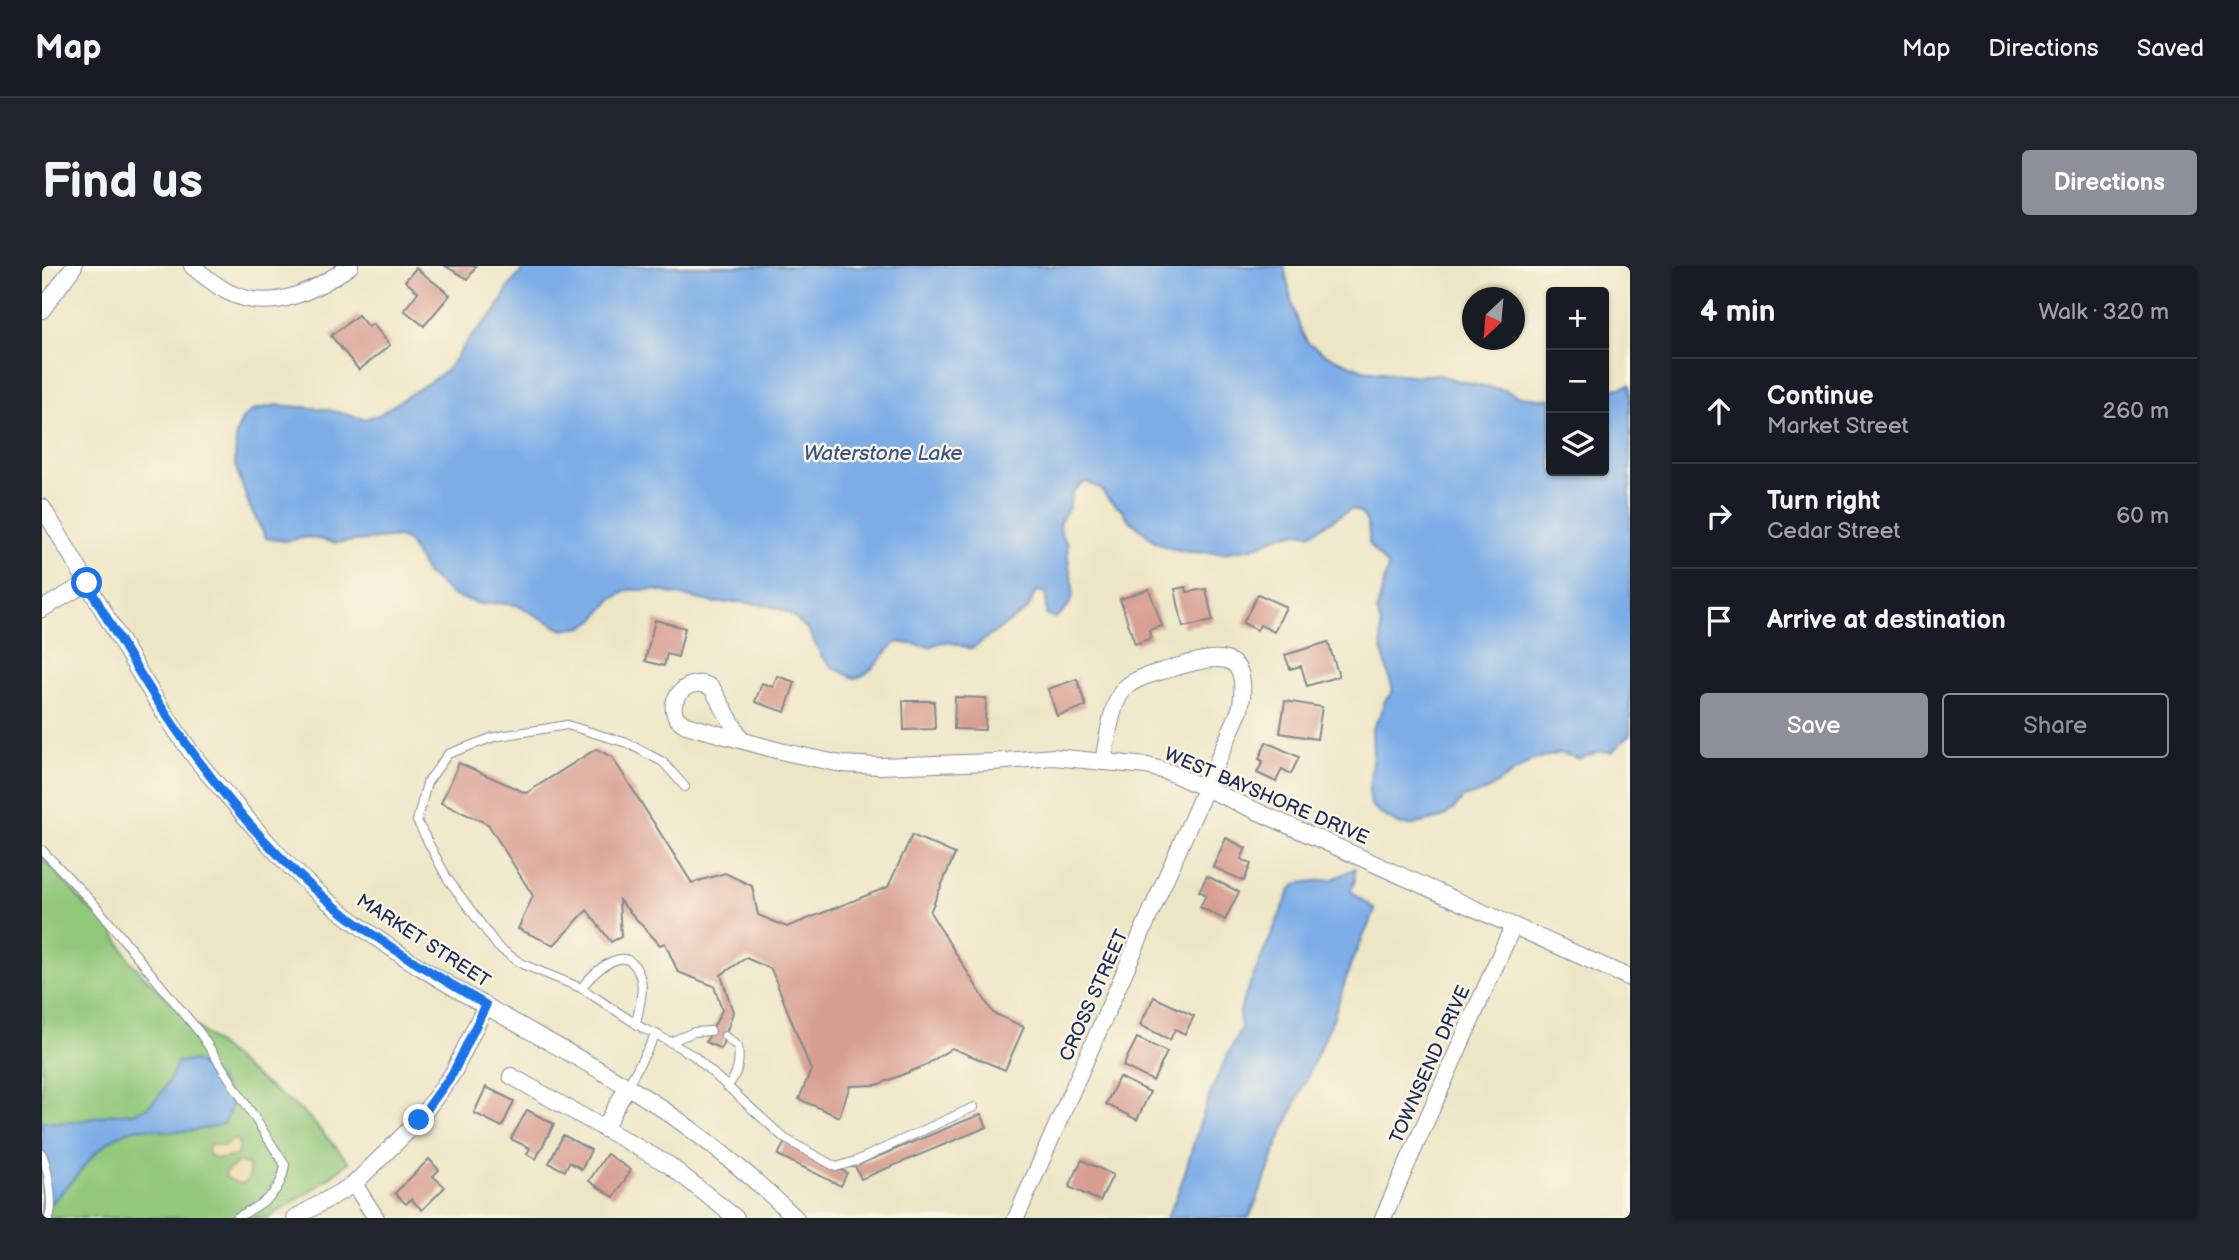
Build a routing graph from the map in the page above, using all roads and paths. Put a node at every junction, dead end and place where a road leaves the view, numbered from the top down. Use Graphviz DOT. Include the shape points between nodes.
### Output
graph roads {
  1 [pos="74,266"];
  2 [pos="192,266"];
  3 [pos="350,266"];
  4 [pos="42,310"];
  5 [pos="42,507"];
  6 [pos="87,583"];
  7 [pos="42,610"];
  8 [pos="741,739"];
  9 [pos="1103,762"];
  10 [pos="685,787"];
  11 [pos="1207,788"];
  12 [pos="42,850"];
  13 [pos="1513,926"];
  14 [pos="1630,978"];
  15 [pos="580,988"];
  16 [pos="486,1005"];
  17 [pos="636,1024"];
  18 [pos="711,1031"];
  19 [pos="656,1034"];
  20 [pos="725,1036"];
  21 [pos="670,1042"];
  22 [pos="511,1076"];
  23 [pos="627,1087"];
  24 [pos="727,1087"];
  25 [pos="974,1107"];
  26 [pos="604,1129"];
  27 [pos="42,1154"];
  28 [pos="354,1184"];
  29 [pos="50,1215"];
  30 [pos="236,1218"];
  31 [pos="295,1218"];
  32 [pos="376,1218"];
  33 [pos="736,1218"];
  34 [pos="796,1218"];
  35 [pos="1016,1218"];
  36 [pos="1383,1218"];
  1 -- 4 [label="street"];
  2 -- 3 [label="street" via="230,293 270,302 309,291"];
  5 -- 6 [label="street, MARKET STREET"];
  6 -- 7 [label="street"];
  6 -- 16 [label="street, MARKET STREET" via="192,753 274,850 365,930"];
  8 -- 9 [label="street, WEST BAYSHORE DRIVE" via="841,764 1053,757"];
  9 -- 11 [label="street, WEST BAYSHORE DRIVE" via="1147,766"];
  9 -- 11 [label="street, CROSS STREET" via="1121,691 1155,673 1213,657 1231,661 1241,671 1244,689 1240,710"];
  10 -- 15 [label="lane" via="663,762 627,743 568,725 494,737 448,754 427,783 417,821 447,878 498,947 522,964"];
  11 -- 13 [label="street, WEST BAYSHORE DRIVE"];
  11 -- 35 [label="street, CROSS STREET"];
  12 -- 30 [label="lane" via="95,905 200,1032 285,1165 273,1196"];
  13 -- 14 [label="street, WEST BAYSHORE DRIVE"];
  13 -- 36 [label="street, TOWNSEND DRIVE"];
  15 -- 17 [label="lane"];
  15 -- 17 [label="lane" via="607,962 630,962 642,983"];
  16 -- 23 [label="street, MARKET STREET"];
  16 -- 28 [label="street" via="453,1073 419,1120"];
  17 -- 19 [label="lane"];
  18 -- 21 [label="lane"];
  19 -- 21 [label="lane"];
  19 -- 23 [label="lane"];
  20 -- 24 [label="lane" via="738,1047 740,1060"];
  21 -- 24 [label="lane" via="694,1056"];
  22 -- 26 [label="street"];
  23 -- 26 [label="street"];
  23 -- 34 [label="street, MARKET STREET" via="709,1143"];
  24 -- 25 [label="lane" via="783,1138 836,1167"];
  26 -- 33 [label="street" via="669,1165"];
  27 -- 29 [label="lane"];
  28 -- 31 [label="street"];
  28 -- 32 [label="street"];
}
